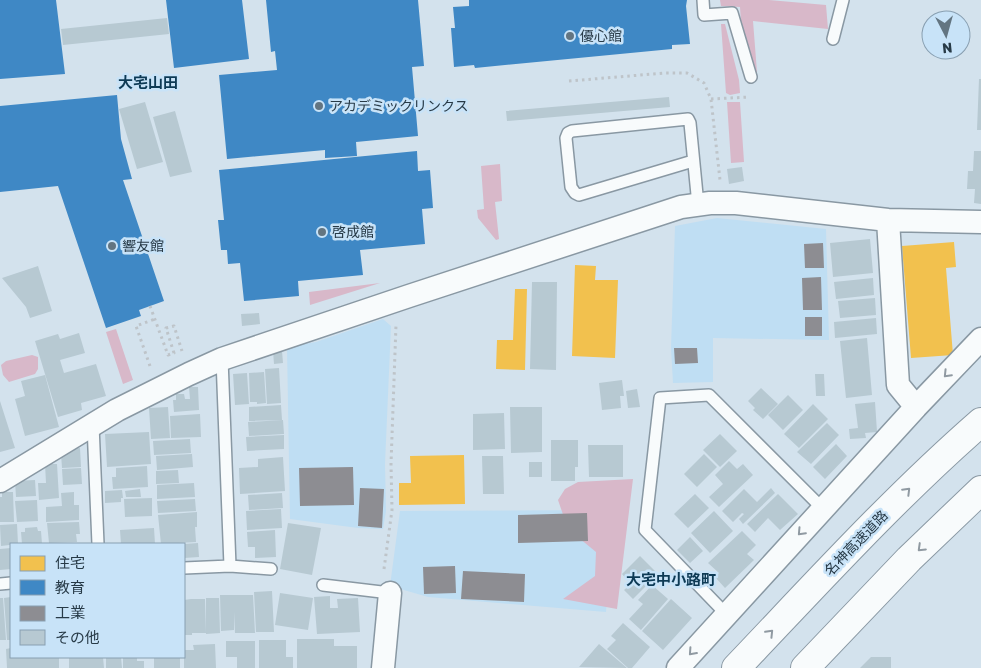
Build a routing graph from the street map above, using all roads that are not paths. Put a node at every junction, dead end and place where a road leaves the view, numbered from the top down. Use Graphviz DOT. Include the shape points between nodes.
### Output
graph roads {
  1 [pos="703,0"];
  2 [pos="843,0"];
  3 [pos="833,39"];
  4 [pos="751,77"];
  5 [pos="693,161"];
  6 [pos="698,205"];
  7 [pos="888,220"];
  8 [pos="981,222"];
  9 [pos="981,339"];
  10 [pos="222,359"];
  11 [pos="916,407"];
  12 [pos="981,422"];
  13 [pos="93,425"];
  14 [pos="0,481"];
  15 [pos="981,490"];
  16 [pos="823,509"];
  17 [pos="98,543"];
  18 [pos="230,566"];
  19 [pos="185,568"];
  20 [pos="272,569"];
  21 [pos="323,585"];
  22 [pos="386,593"];
  23 [pos="726,614"];
  24 [pos="383,668"];
  25 [pos="678,668"];
  26 [pos="736,668"];
  27 [pos="805,668"];
  1 -- 4 [label="lane" via="704,15 732,13"];
  2 -- 3 [label="lane"];
  5 -- 5 [label="lane" via="579,195 571,187 566,138 572,131 687,119"];
  5 -- 6 [label="lane"];
  6 -- 7 [label="street" via="736,203"];
  6 -- 10 [label="street" via="681,207"];
  7 -- 8 [label="street"];
  7 -- 11 [label="street" via="898,386"];
  9 -- 11 [label="street, one-way"];
  10 -- 13 [label="street"];
  10 -- 18 [label="lane"];
  11 -- 16 [label="street"];
  26 -- 12 [label="highway, 名神高速道路, one-way" via="874,524"];
  13 -- 14 [label="street"];
  13 -- 17 [label="lane"];
  15 -- 27 [label="highway, one-way"];
  16 -- 23 [label="street, one-way"];
  16 -- 23 [label="lane" via="709,395 660,398 645,530"];
  18 -- 19 [label="lane"];
  18 -- 20 [label="lane"];
  21 -- 22 [label="lane"];
  22 -- 24 [label="street"];
  23 -- 25 [label="street, one-way"];
}
